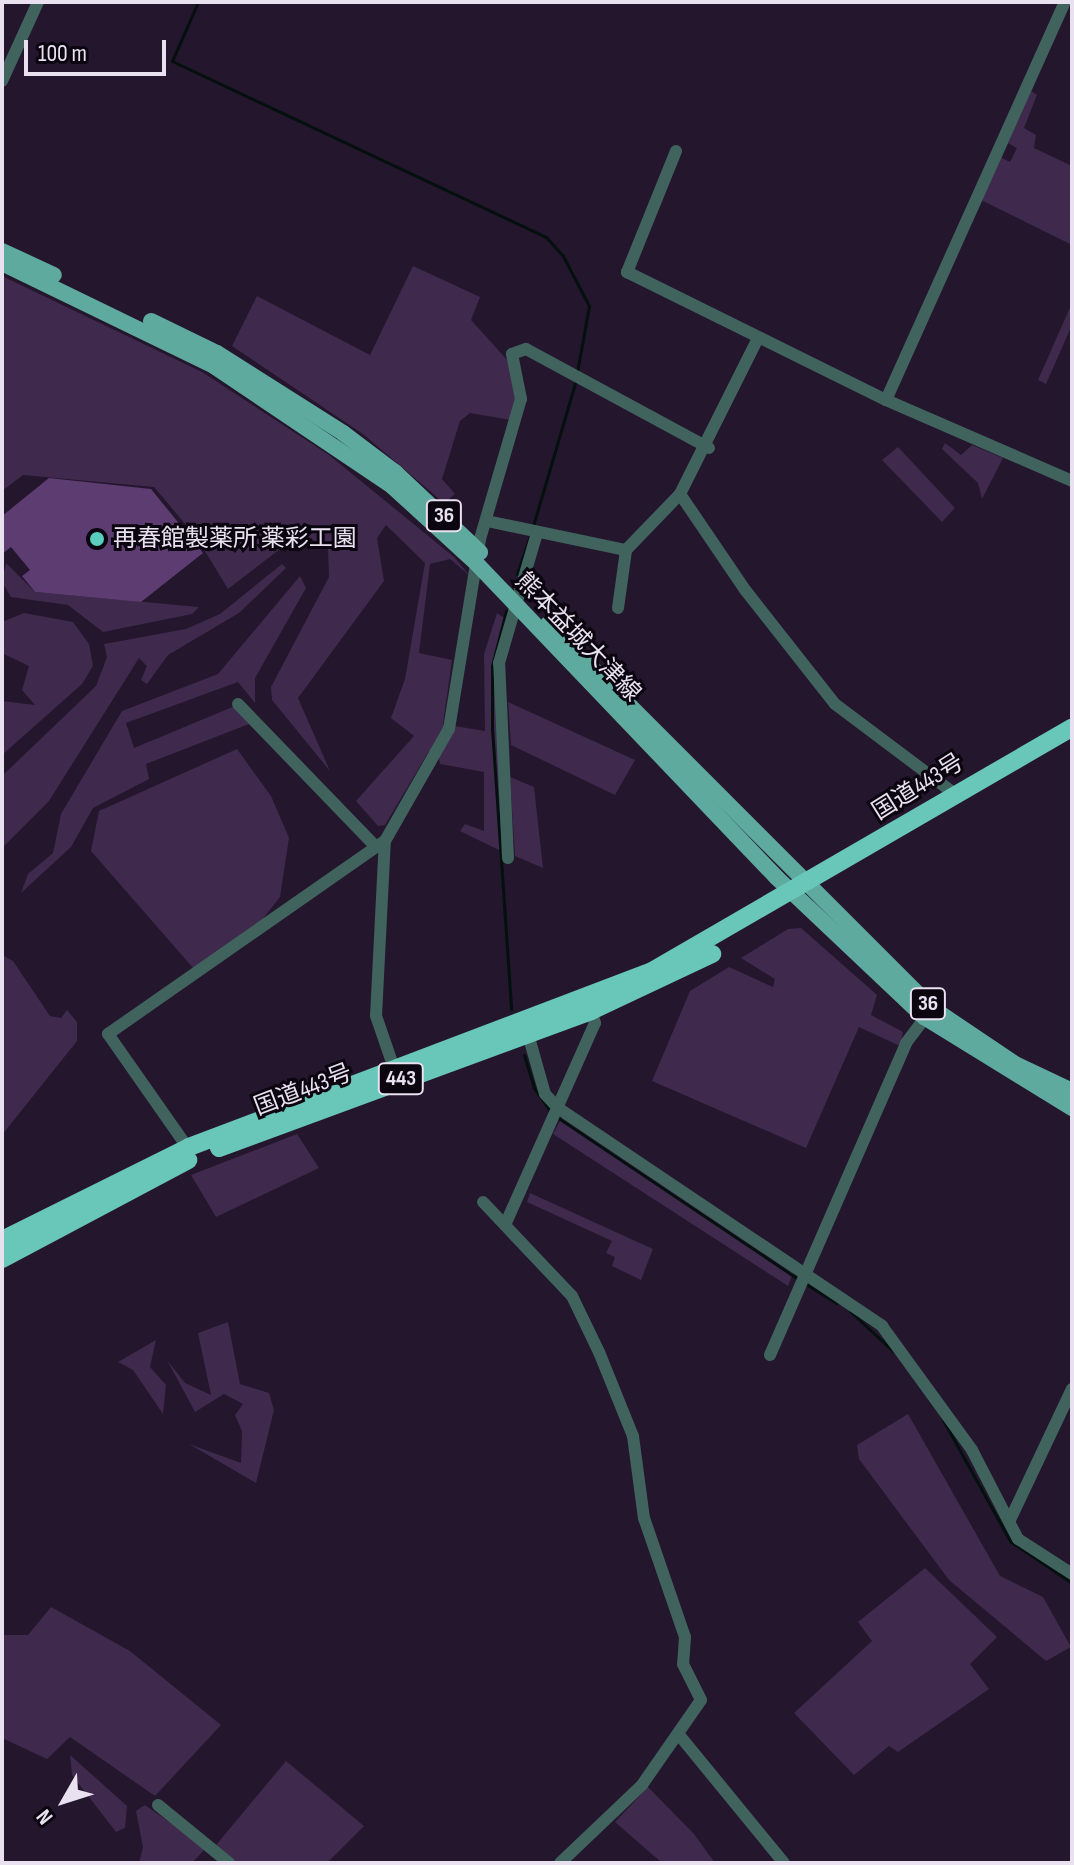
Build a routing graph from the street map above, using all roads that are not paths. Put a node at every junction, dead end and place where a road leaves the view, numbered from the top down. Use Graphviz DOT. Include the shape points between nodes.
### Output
graph roads {
  1 [pos="38,2"];
  2 [pos="1065,2"];
  3 [pos="2,81"];
  4 [pos="676,151"];
  5 [pos="2,251"];
  6 [pos="2,263"];
  7 [pos="758,338"];
  8 [pos="886,400"];
  9 [pos="709,448"];
  10 [pos="1072,481"];
  11 [pos="680,494"];
  12 [pos="487,521"];
  13 [pos="532,532"];
  14 [pos="626,550"];
  15 [pos="478,557"];
  16 [pos="518,602"];
  17 [pos="618,608"];
  18 [pos="238,704"];
  19 [pos="1072,728"];
  20 [pos="952,792"];
  21 [pos="379,843"];
  22 [pos="508,858"];
  23 [pos="800,890"];
  24 [pos="591,1011"];
  25 [pos="928,1013"];
  26 [pos="528,1034"];
  27 [pos="396,1073"];
  28 [pos="1072,1091"];
  29 [pos="1072,1108"];
  30 [pos="556,1114"];
  31 [pos="191,1152"];
  32 [pos="483,1202"];
  33 [pos="505,1225"];
  34 [pos="2,1240"];
  35 [pos="2,1259"];
  36 [pos="803,1279"];
  37 [pos="770,1355"];
  38 [pos="1072,1389"];
  39 [pos="1010,1520"];
  40 [pos="1072,1574"];
  41 [pos="680,1736"];
  42 [pos="158,1805"];
  43 [pos="229,1863"];
  44 [pos="560,1863"];
  45 [pos="784,1863"];
  1 -- 3 [label="street"];
  2 -- 8 [label="street"];
  4 -- 7 [label="street" via="627,272"];
  5 -- 15 [label="main road, 熊本益城大津線 / 36" via="217,353 281,391 395,472"];
  6 -- 15 [label="main road, 熊本益城大津線 / 36" via="159,337 273,402 392,486"];
  7 -- 8 [label="street"];
  7 -- 9 [label="street"];
  8 -- 10 [label="street"];
  9 -- 11 [label="street"];
  9 -- 12 [label="street" via="526,349 512,354 521,399"];
  11 -- 14 [label="street"];
  11 -- 20 [label="street" via="746,591 835,704"];
  12 -- 13 [label="street"];
  12 -- 15 [label="street"];
  13 -- 14 [label="street"];
  13 -- 16 [label="street"];
  14 -- 17 [label="street"];
  15 -- 16 [label="main road, 熊本益城大津線 / 36"];
  15 -- 21 [label="street" via="449,729"];
  16 -- 22 [label="street" via="499,663"];
  16 -- 23 [label="main road, 熊本益城大津線 / 36"];
  18 -- 21 [label="street"];
  19 -- 20 [label="highway, 国道443号 / 443"];
  20 -- 23 [label="highway, 国道443号 / 443"];
  21 -- 27 [label="street" via="376,1016"];
  21 -- 31 [label="street" via="312,896 108,1034"];
  23 -- 24 [label="highway, 国道443号 / 443" via="780,912 721,949"];
  23 -- 25 [label="main road, 熊本益城大津線 / 36"];
  23 -- 27 [label="highway, 国道443号 / 443" via="652,971"];
  24 -- 26 [label="highway, 国道443号 / 443"];
  24 -- 30 [label="street" via="595,1023"];
  25 -- 28 [label="main road, 熊本益城大津線 / 36"];
  25 -- 29 [label="main road, 熊本益城大津線 / 36"];
  25 -- 36 [label="street" via="906,1043"];
  26 -- 27 [label="highway, 国道443号 / 443"];
  26 -- 30 [label="street"];
  27 -- 31 [label="highway, 国道443号 / 443"];
  30 -- 33 [label="street"];
  30 -- 36 [label="street"];
  31 -- 34 [label="highway, 国道443号 / 443"];
  31 -- 35 [label="highway, 国道443号 / 443"];
  32 -- 33 [label="street"];
  33 -- 41 [label="street" via="572,1296 633,1436 644,1518 685,1637 683,1664 701,1700"];
  36 -- 37 [label="street"];
  36 -- 39 [label="street" via="894,1340 972,1450"];
  38 -- 39 [label="street"];
  39 -- 40 [label="street" via="1028,1550"];
  41 -- 44 [label="street" via="642,1785"];
  41 -- 45 [label="street"];
  42 -- 43 [label="street"];
}
